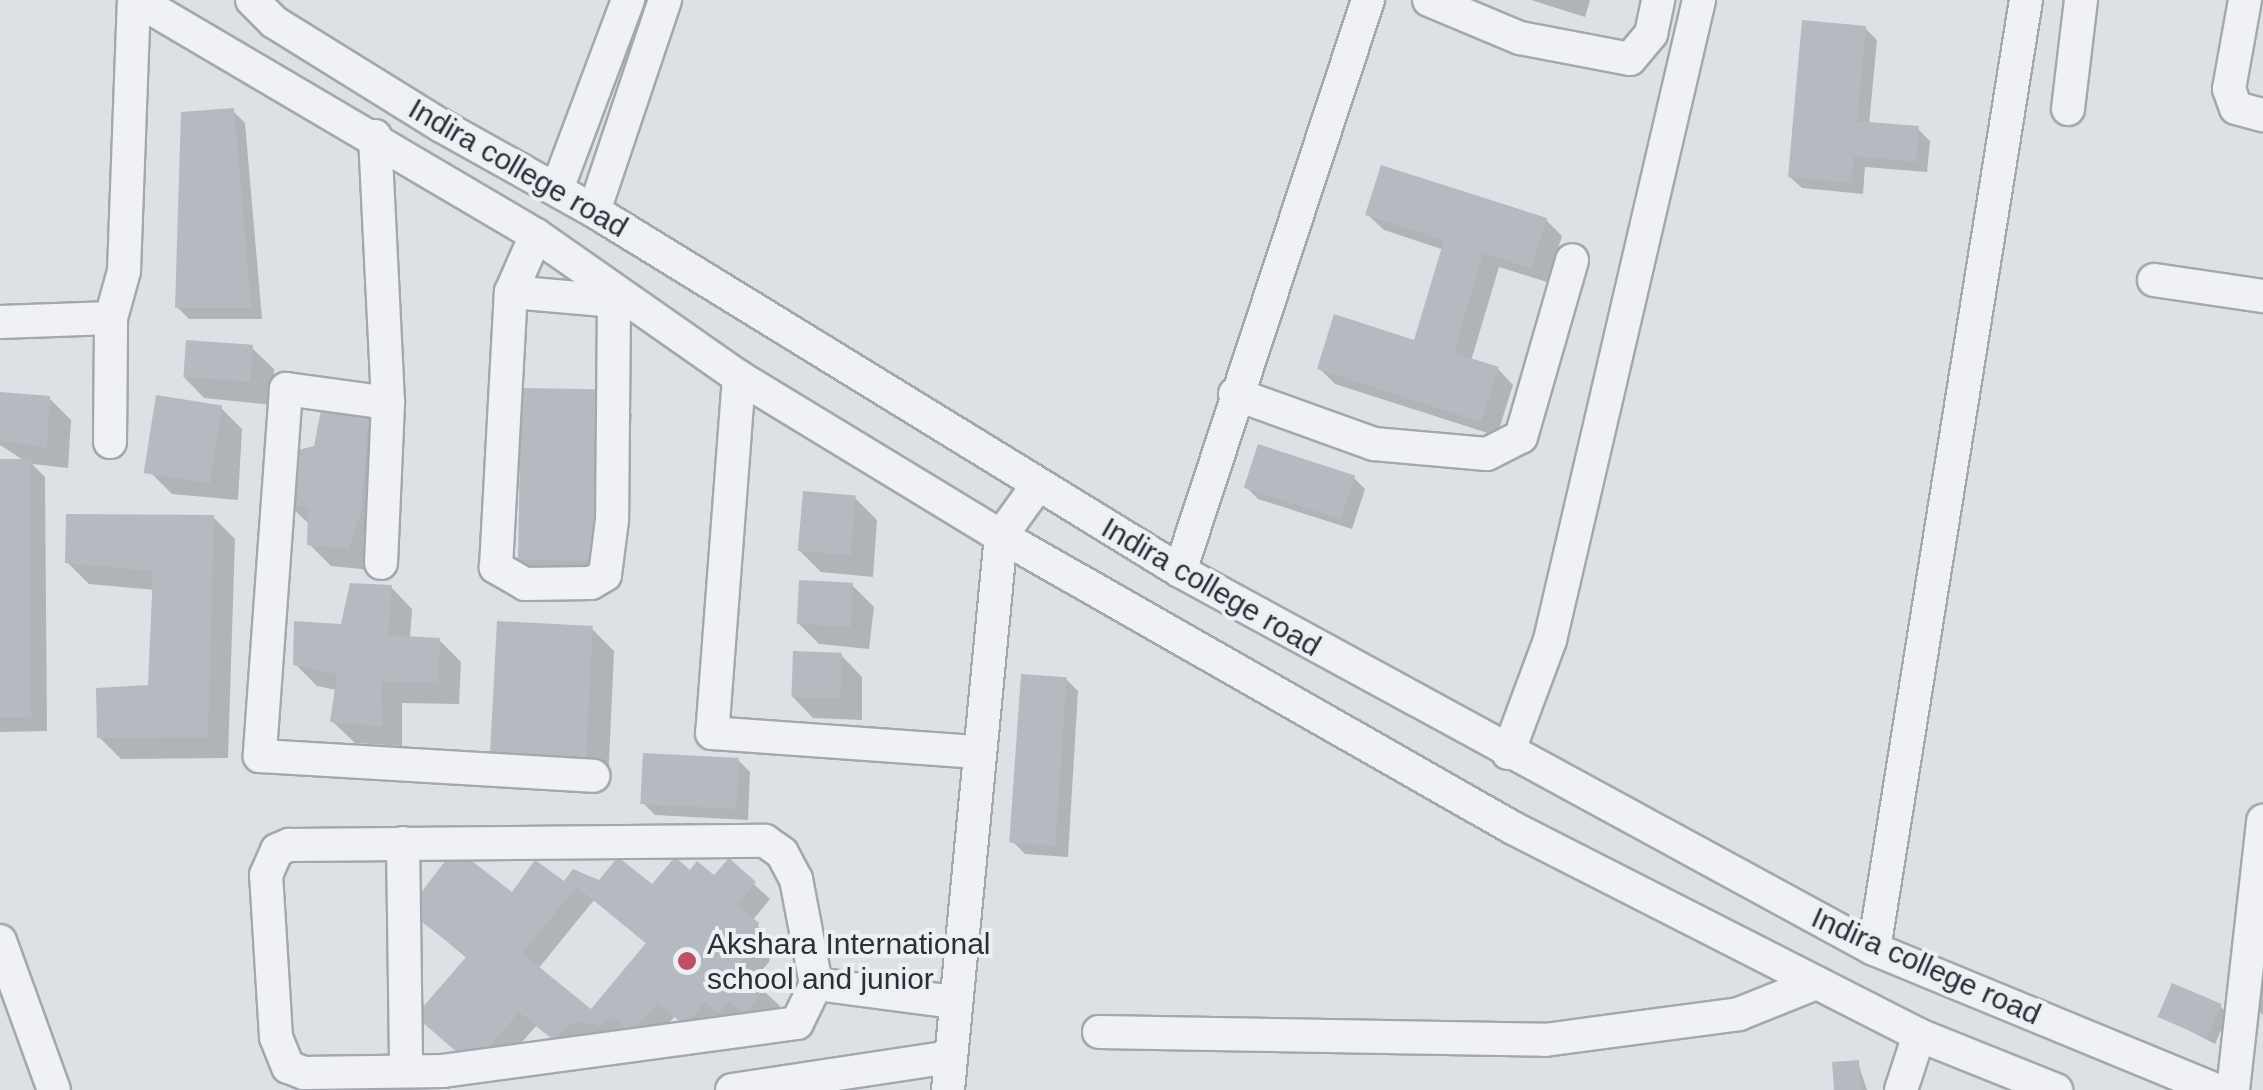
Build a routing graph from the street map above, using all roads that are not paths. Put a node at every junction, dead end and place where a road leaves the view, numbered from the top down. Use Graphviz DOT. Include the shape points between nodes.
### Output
graph roads {
  1 [pos="136,0"];
  2 [pos="628,0"];
  3 [pos="664,0"];
  4 [pos="1368,0"];
  5 [pos="1429,0"];
  6 [pos="1658,0"];
  7 [pos="1699,0"];
  8 [pos="2026,0"];
  9 [pos="2081,0"];
  10 [pos="2245,0"];
  11 [pos="269,7"];
  12 [pos="2068,109"];
  13 [pos="2263,116"];
  14 [pos="375,136"];
  15 [pos="558,189"];
  16 [pos="594,211"];
  17 [pos="536,235"];
  18 [pos="1572,260"];
  19 [pos="2154,280"];
  20 [pos="511,292"];
  21 [pos="2263,296"];
  22 [pos="111,318"];
  23 [pos="0,322"];
  24 [pos="739,377"];
  25 [pos="1235,394"];
  26 [pos="388,402"];
  27 [pos="110,442"];
  28 [pos="1037,486"];
  29 [pos="1001,536"];
  30 [pos="381,563"];
  31 [pos="1180,572"];
  32 [pos="976,752"];
  33 [pos="1508,753"];
  34 [pos="592,776"];
  35 [pos="2263,821"];
  36 [pos="402,843"];
  37 [pos="0,941"];
  38 [pos="1874,949"];
  39 [pos="1816,983"];
  40 [pos="816,984"];
  41 [pos="955,1002"];
  42 [pos="1099,1032"];
  43 [pos="1919,1035"];
  44 [pos="949,1056"];
  45 [pos="406,1071"];
  46 [pos="444,1080"];
  47 [pos="48,1089"];
  48 [pos="732,1090"];
  49 [pos="948,1090"];
  50 [pos="1901,1090"];
  51 [pos="2056,1090"];
  52 [pos="2216,1090"];
  53 [pos="2233,1090"];
  1 -- 14 [label="street, Indira college road"];
  1 -- 22 [label="street" via="124,272"];
  2 -- 15 [label="street"];
  3 -- 16 [label="street"];
  4 -- 25 [label="street"];
  5 -- 6 [label="street" via="1520,38 1630,59 1651,34"];
  7 -- 33 [label="street" via="1550,640"];
  8 -- 38 [label="street"];
  9 -- 12 [label="street"];
  10 -- 13 [label="street" via="2229,89 2236,108"];
  11 -- 15 [label="street, Indira college road"];
  14 -- 17 [label="street, Indira college road"];
  14 -- 26 [label="street"];
  15 -- 16 [label="street, Indira college road"];
  16 -- 28 [label="street, Indira college road"];
  17 -- 20 [label="street"];
  17 -- 24 [label="street, Indira college road"];
  18 -- 25 [label="street" via="1521,437 1488,454 1374,444"];
  19 -- 21 [label="street"];
  20 -- 20 [label="street" via="496,567 525,584 591,583 604,575 612,520 614,300"];
  22 -- 23 [label="street"];
  22 -- 27 [label="street"];
  24 -- 29 [label="street, Indira college road"];
  24 -- 32 [label="street" via="712,733"];
  25 -- 31 [label="street"];
  26 -- 30 [label="street"];
  26 -- 34 [label="street" via="286,388 260,756"];
  28 -- 29 [label="street"];
  28 -- 31 [label="street, Indira college road"];
  29 -- 32 [label="street"];
  29 -- 39 [label="street, Indira college road" via="1513,828"];
  31 -- 33 [label="street, Indira college road"];
  32 -- 41 [label="street"];
  33 -- 38 [label="street, Indira college road"];
  35 -- 53 [label="street"];
  36 -- 40 [label="street" via="765,841 796,879"];
  36 -- 45 [label="street"];
  36 -- 45 [label="street" via="289,845 277,850 266,875 276,1037 288,1068"];
  37 -- 47 [label="street"];
  38 -- 52 [label="street, Indira college road"];
  39 -- 42 [label="street" via="1740,1014 1545,1040"];
  39 -- 43 [label="street, Indira college road"];
  40 -- 41 [label="street"];
  40 -- 46 [label="street" via="796,1023"];
  41 -- 44 [label="street"];
  43 -- 50 [label="street"];
  43 -- 51 [label="street, Indira college road"];
  44 -- 48 [label="street"];
  44 -- 49 [label="street"];
  45 -- 46 [label="street"];
}
